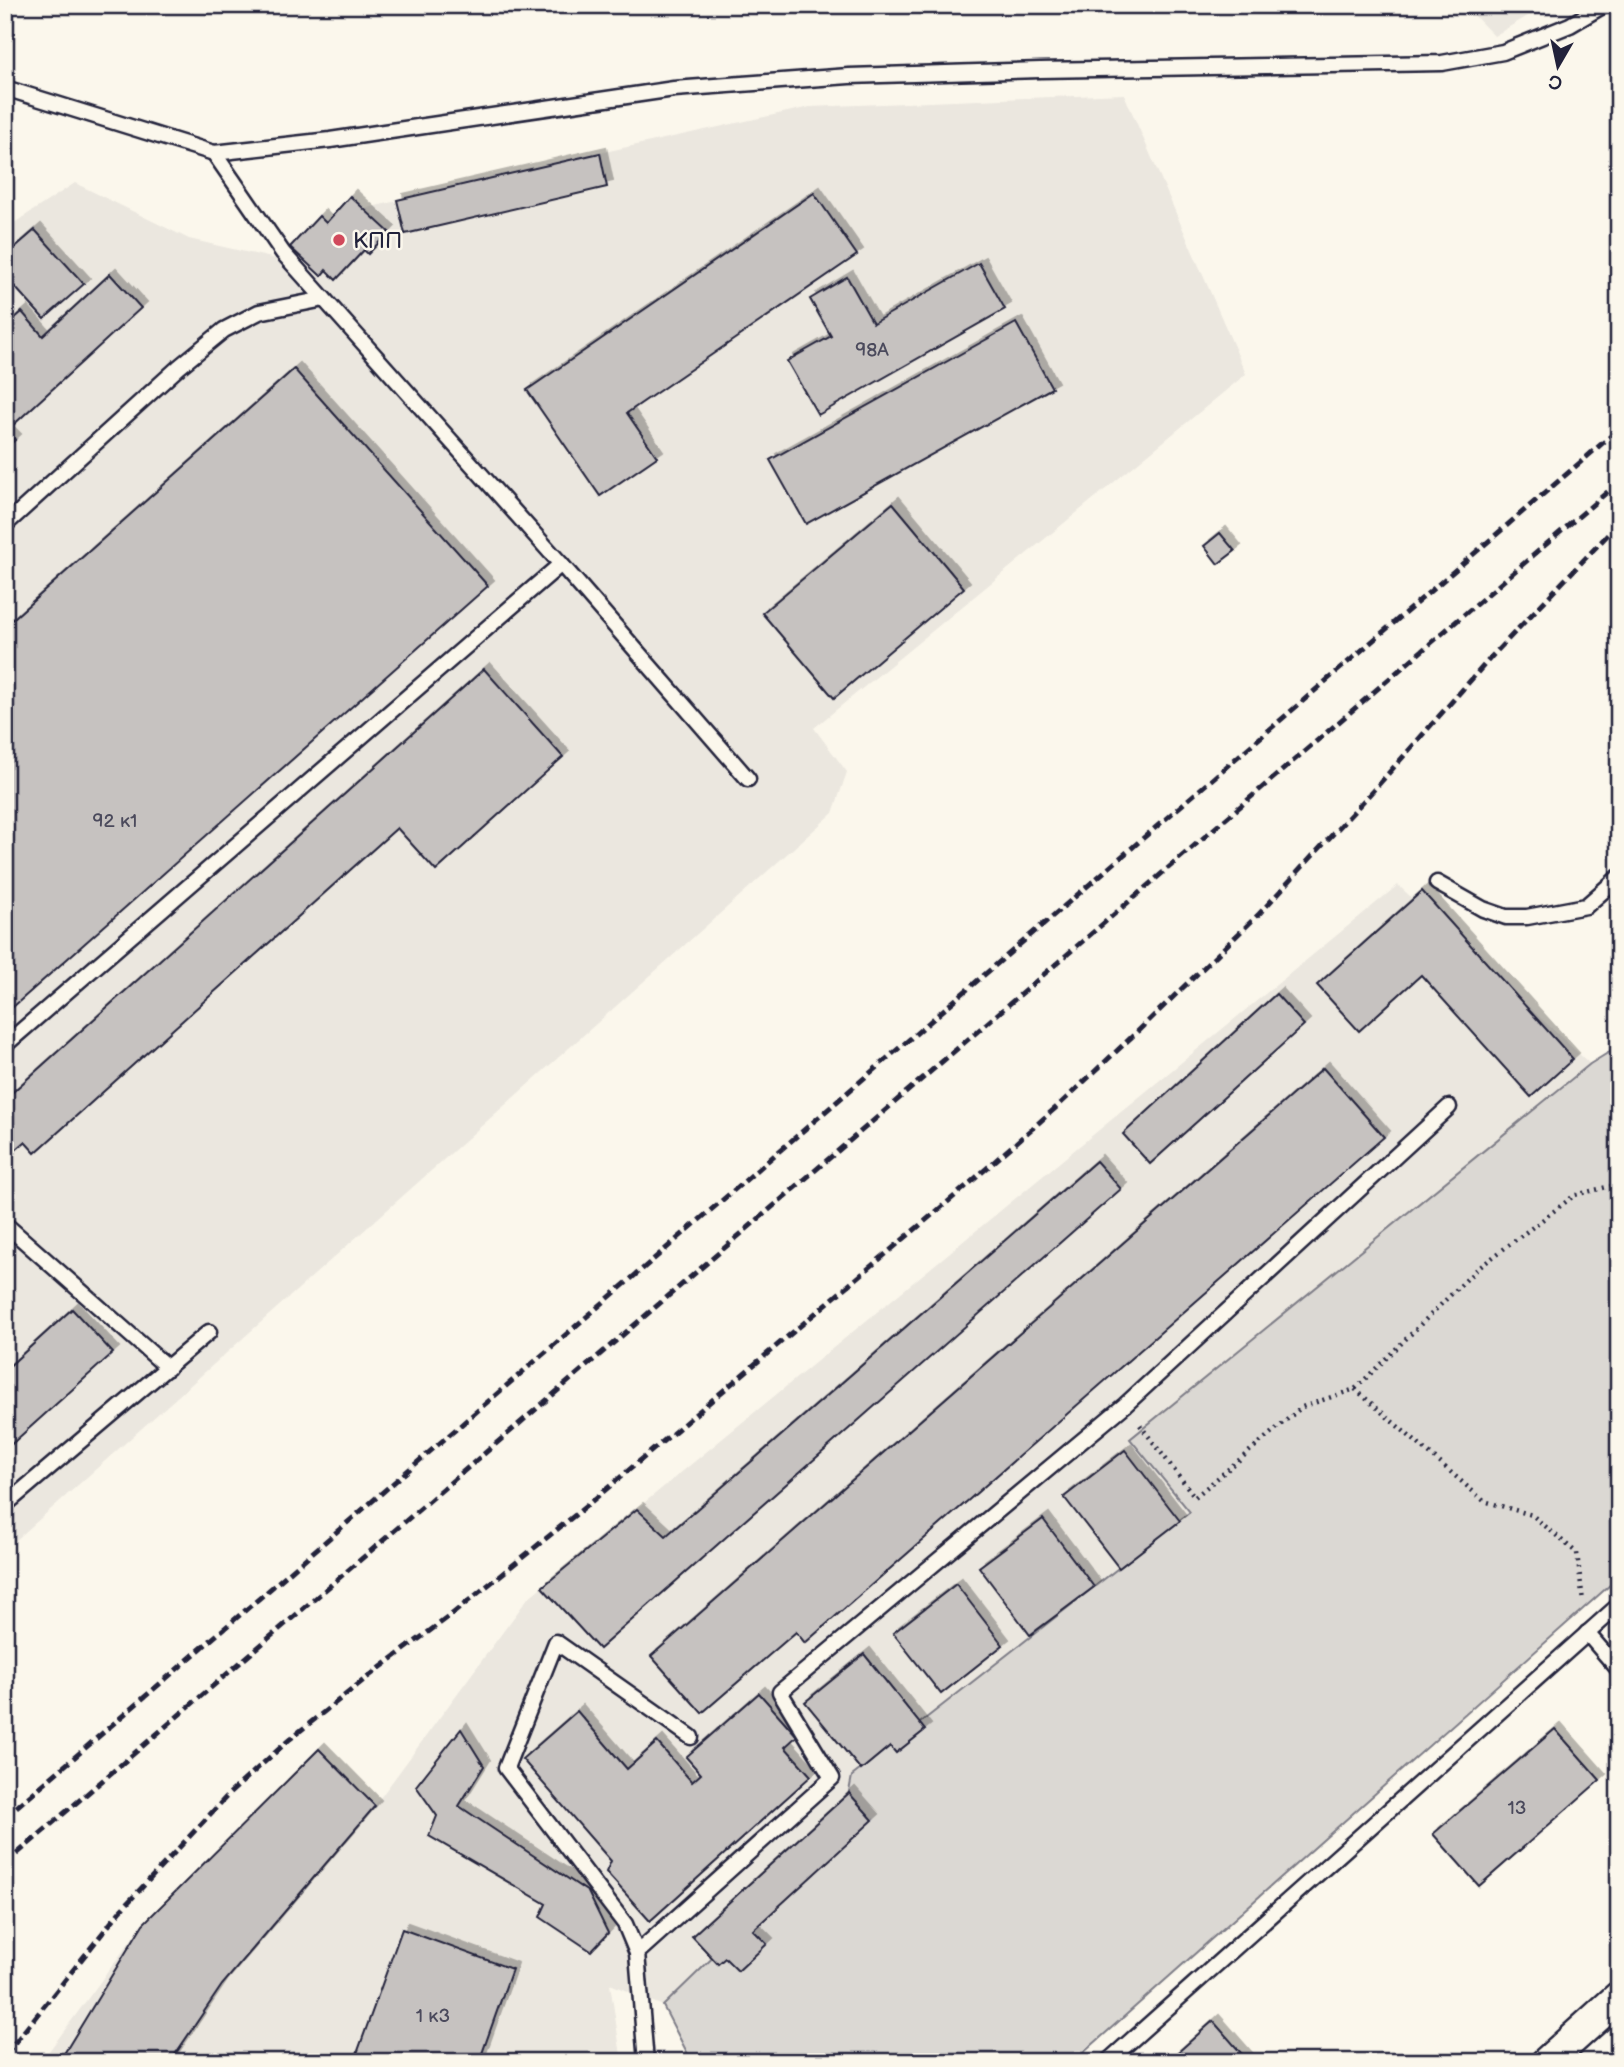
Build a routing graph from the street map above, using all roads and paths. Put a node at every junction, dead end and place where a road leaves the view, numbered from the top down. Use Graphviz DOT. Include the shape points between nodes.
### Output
graph roads {
  1 [pos="1604,5"];
  2 [pos="5,88"];
  3 [pos="214,153"];
  4 [pos="324,299"];
  5 [pos="5,525"];
  6 [pos="561,564"];
  7 [pos="748,779"];
  8 [pos="1619,877"];
  9 [pos="1437,883"];
  10 [pos="5,1045"];
  11 [pos="1448,1107"];
  12 [pos="1619,1184"];
  13 [pos="5,1224"];
  14 [pos="209,1332"];
  15 [pos="168,1368"];
  16 [pos="1354,1388"];
  17 [pos="1125,1405"];
  18 [pos="5,1505"];
  19 [pos="1619,1605"];
  20 [pos="1587,1633"];
  21 [pos="1619,1670"];
  22 [pos="691,1737"];
  23 [pos="637,1953"];
  24 [pos="1619,1997"];
  25 [pos="646,2062"];
  26 [pos="1107,2062"];
  27 [pos="1548,2062"];
  1 -- 3 [label="lane" via="1570,25 1503,52 1443,63 822,78 674,89"];
  2 -- 3 [label="lane"];
  3 -- 4 [label="lane" via="283,253"];
  4 -- 5 [label="lane" via="259,313 224,330"];
  4 -- 6 [label="lane"];
  6 -- 7 [label="lane"];
  6 -- 10 [label="lane"];
  8 -- 9 [label="lane" via="1586,906 1527,917 1506,917 1483,909"];
  11 -- 17 [label="lane"];
  12 -- 16 [label="path" via="1575,1195 1476,1270"];
  13 -- 15 [label="lane"];
  14 -- 15 [label="lane"];
  15 -- 18 [label="lane"];
  16 -- 17 [label="path" via="1302,1407 1195,1497"];
  16 -- 20 [label="path" via="1483,1501 1532,1515 1577,1553"];
  17 -- 23 [label="lane" via="780,1692 832,1778"];
  19 -- 20 [label="lane"];
  20 -- 21 [label="lane"];
  20 -- 26 [label="lane"];
  22 -- 23 [label="lane" via="556,1642 506,1768 625,1924"];
  23 -- 25 [label="lane"];
  24 -- 27 [label="street"];
}
